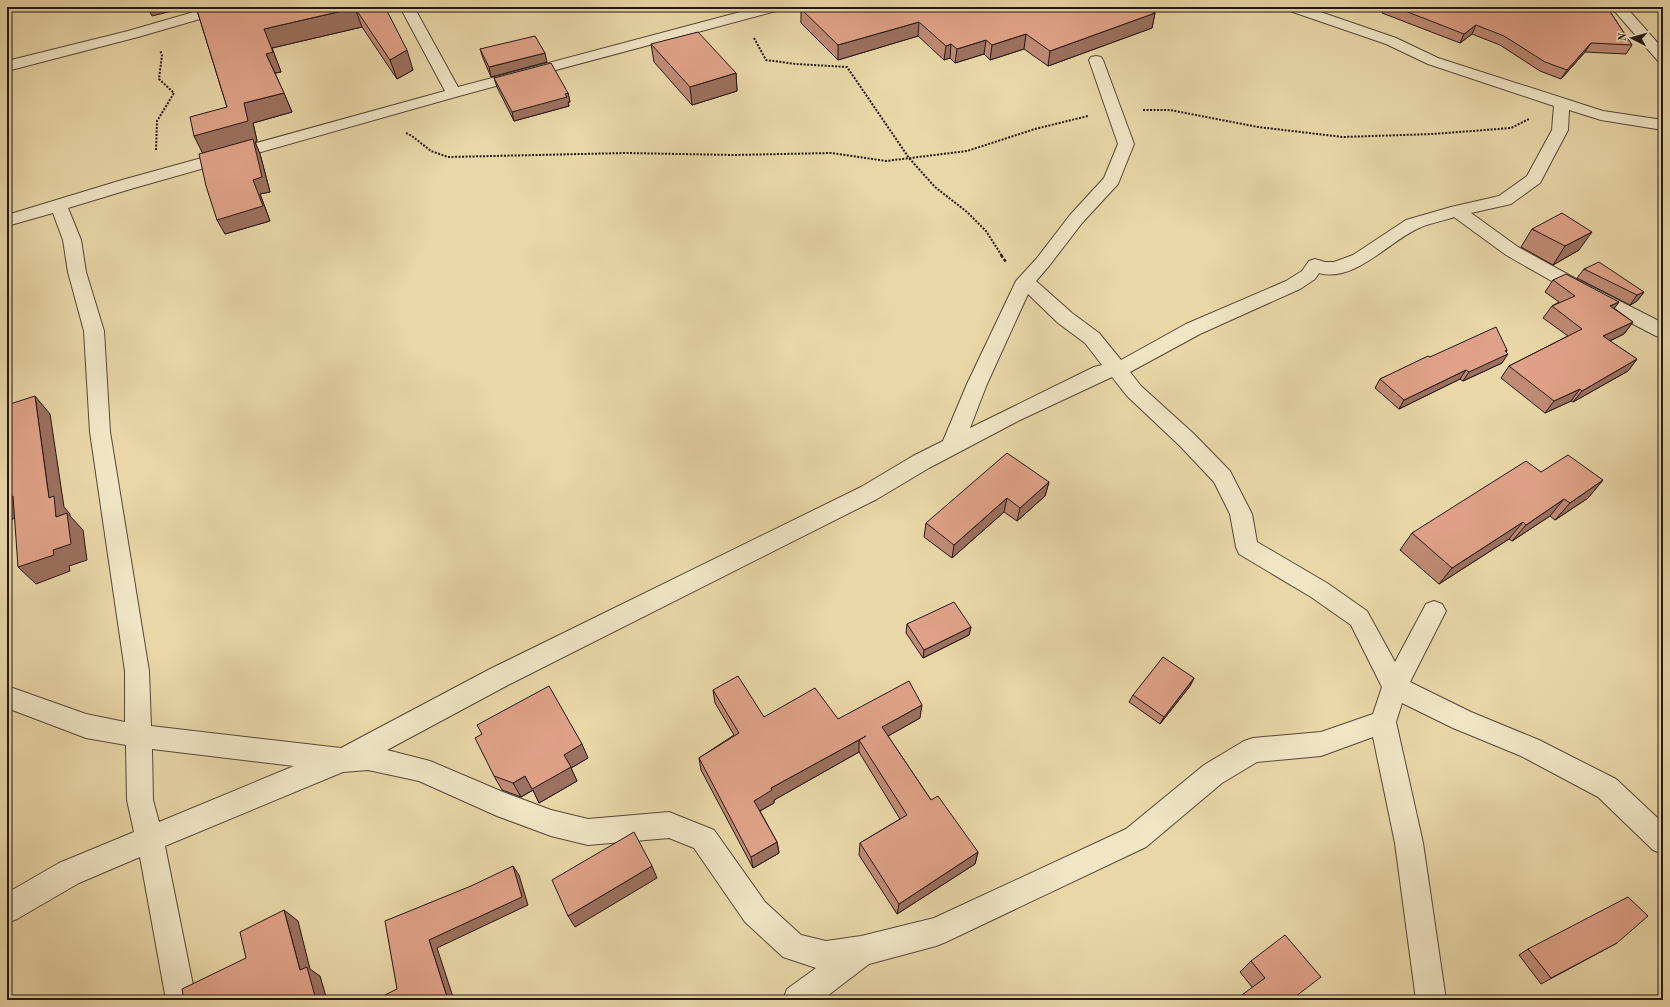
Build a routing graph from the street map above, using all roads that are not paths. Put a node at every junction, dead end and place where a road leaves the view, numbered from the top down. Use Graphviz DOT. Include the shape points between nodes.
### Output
graph roads {
  1 [pos="226,7"];
  2 [pos="407,7"];
  3 [pos="775,7"];
  4 [pos="1292,7"];
  5 [pos="1618,7"];
  6 [pos="738,12"];
  7 [pos="1663,58"];
  8 [pos="1096,60"];
  9 [pos="7,66"];
  10 [pos="454,92"];
  11 [pos="1562,103"];
  12 [pos="1663,125"];
  13 [pos="59,206"];
  14 [pos="1456,211"];
  15 [pos="7,222"];
  16 [pos="1025,281"];
  17 [pos="1663,332"];
  18 [pos="1116,369"];
  19 [pos="952,446"];
  20 [pos="1434,611"];
  21 [pos="1395,687"];
  22 [pos="7,697"];
  23 [pos="1383,722"];
  24 [pos="138,736"];
  25 [pos="343,760"];
  26 [pos="149,839"];
  27 [pos="1663,841"];
  28 [pos="7,910"];
  29 [pos="861,951"];
  30 [pos="182,1000"];
  31 [pos="798,1000"];
  32 [pos="1431,1000"];
  1 -- 9 [label="street"];
  2 -- 10 [label="street"];
  3 -- 6 [label="street"];
  4 -- 11 [label="street" via="1391,41 1434,61"];
  5 -- 7 [label="street"];
  6 -- 10 [label="street"];
  8 -- 16 [label="street" via="1126,144 1112,180"];
  10 -- 13 [label="street"];
  11 -- 12 [label="street" via="1601,115"];
  11 -- 14 [label="street" via="1560,130 1534,179 1504,200"];
  13 -- 15 [label="street"];
  13 -- 24 [label="street" via="72,240 77,272 94,331 100,432 137,671"];
  14 -- 17 [label="street" via="1512,251"];
  14 -- 18 [label="street" via="1412,224 1360,259 1336,268 1315,265 1309,275 1293,285 1193,329"];
  16 -- 18 [label="street" via="1065,318 1092,338"];
  16 -- 19 [label="street" via="977,384"];
  18 -- 19 [label="street" via="1101,372"];
  18 -- 21 [label="street" via="1134,391 1222,477 1241,514 1247,547 1359,618"];
  19 -- 25 [label="street" via="869,493 499,677"];
  20 -- 21 [label="street"];
  21 -- 23 [label="street"];
  21 -- 27 [label="street" via="1462,720 1530,748 1607,788"];
  22 -- 24 [label="street" via="86,726"];
  23 -- 29 [label="street" via="1321,744 1253,750 1213,774 1136,838 936,932"];
  23 -- 32 [label="street" via="1409,843"];
  24 -- 25 [label="street"];
  24 -- 26 [label="street" via="140,800"];
  25 -- 26 [label="street"];
  25 -- 29 [label="street" via="368,758 430,773 497,803 551,823 588,832 669,825 704,839 755,912 793,947 826,956"];
  26 -- 28 [label="street" via="69,874"];
  26 -- 30 [label="street"];
  29 -- 31 [label="street"];
}
